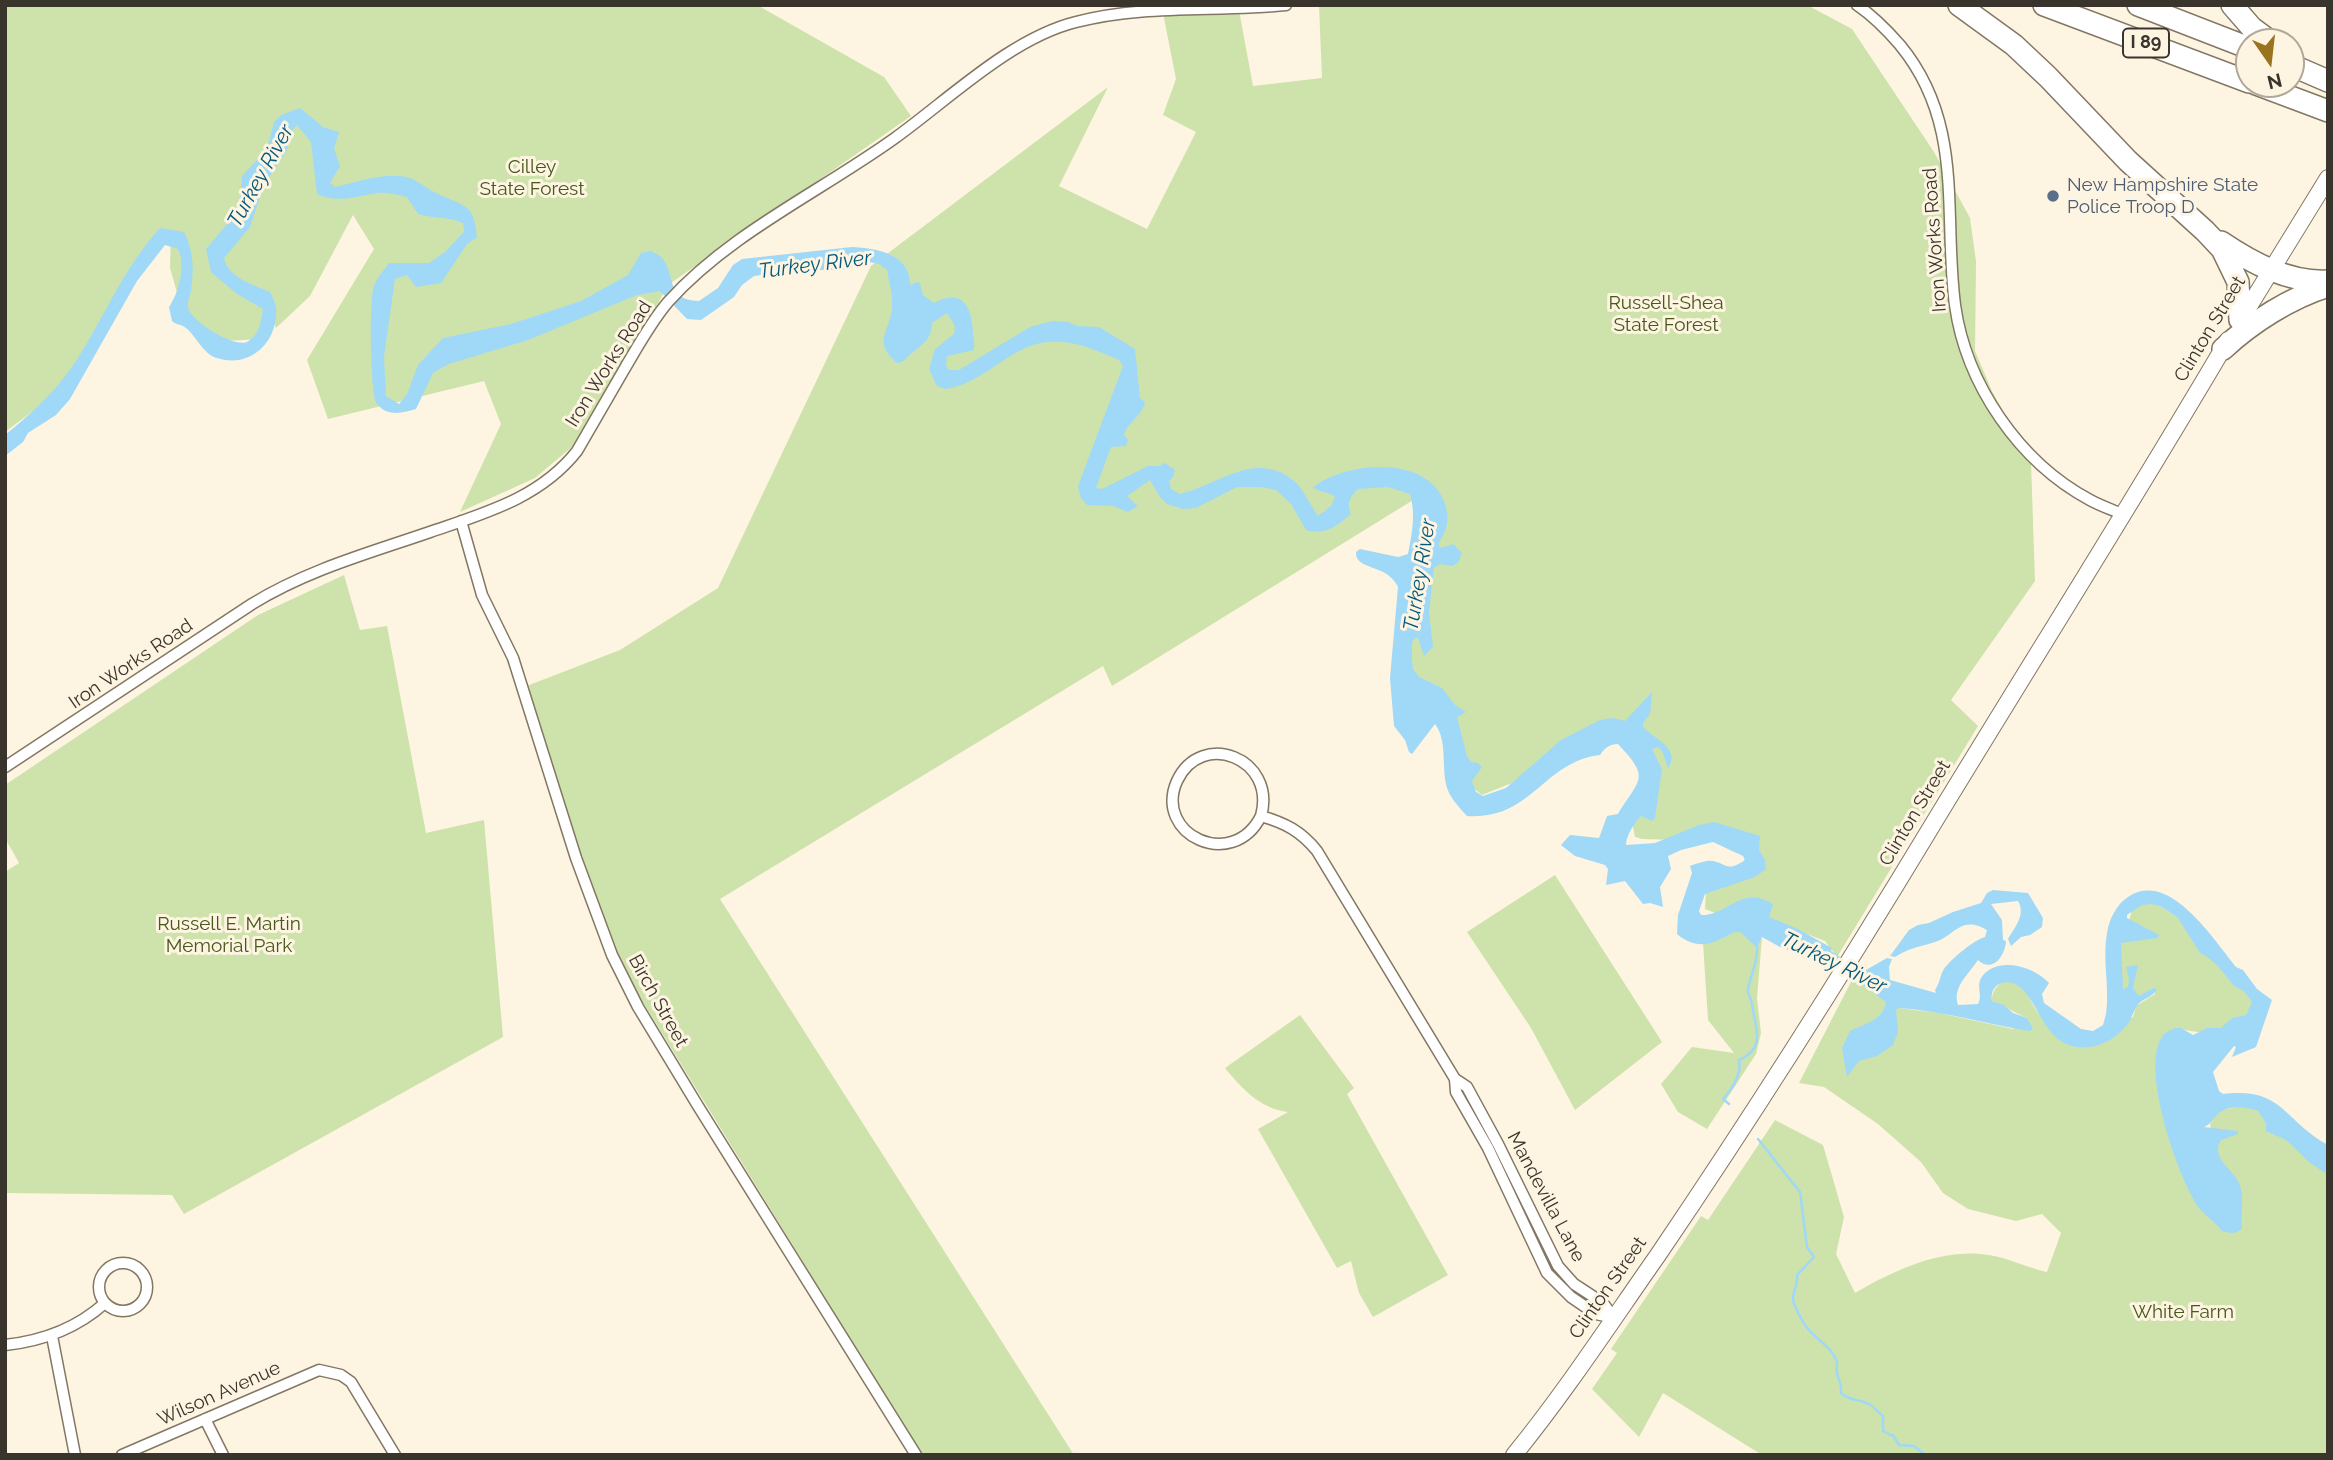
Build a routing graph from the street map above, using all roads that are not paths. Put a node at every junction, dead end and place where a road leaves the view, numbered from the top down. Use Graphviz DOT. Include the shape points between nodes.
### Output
graph roads {
  1 [pos="1286,5"];
  2 [pos="1857,5"];
  3 [pos="1959,5"];
  4 [pos="2044,5"];
  5 [pos="2138,5"];
  6 [pos="2232,5"];
  7 [pos="2252,28"];
  8 [pos="2235,43"];
  9 [pos="2305,66"];
  10 [pos="2305,71"];
  11 [pos="2235,77"];
  12 [pos="2323,79"];
  13 [pos="2293,98"];
  14 [pos="2328,111"];
  15 [pos="2328,178"];
  16 [pos="2205,230"];
  17 [pos="2271,269"];
  18 [pos="2328,283"];
  19 [pos="2240,320"];
  20 [pos="2223,349"];
  21 [pos="2124,515"];
  22 [pos="461,521"];
  23 [pos="5,767"];
  24 [pos="1261,816"];
  25 [pos="105,1303"];
  26 [pos="1614,1318"];
  27 [pos="52,1336"];
  28 [pos="5,1345"];
  29 [pos="205,1419"];
  30 [pos="75,1455"];
  31 [pos="122,1455"];
  32 [pos="223,1455"];
  33 [pos="395,1455"];
  34 [pos="916,1455"];
  35 [pos="1514,1455"];
  1 -- 22 [label="street, Iron Works Road" via="1074,22 1002,58 894,139 700,271 643,337 568,463 527,495"];
  2 -- 21 [label="street, Iron Works Road" via="1888,31 1910,58 1937,110 1950,179 1955,307 1979,384 2011,432 2042,466 2090,500"];
  3 -- 16 [label="highway" via="2014,45 2128,161"];
  4 -- 11 [label="highway, I 89"];
  5 -- 8 [label="highway, I 89"];
  6 -- 7 [label="highway"];
  9 -- 12 [label="highway"];
  10 -- 12 [label="highway"];
  13 -- 14 [label="highway"];
  15 -- 17 [label="main road, Clinton Street"];
  16 -- 17 [label="highway"];
  16 -- 19 [label="highway" via="2234,273"];
  17 -- 18 [label="highway"];
  17 -- 19 [label="main road, Clinton Street"];
  18 -- 20 [label="highway" via="2239,334"];
  19 -- 20 [label="main road, Clinton Street"];
  20 -- 21 [label="main road, Clinton Street"];
  21 -- 26 [label="main road, Clinton Street" via="1741,1133"];
  22 -- 23 [label="street, Iron Works Road" via="314,572 270,593"];
  22 -- 34 [label="street, Birch Street" via="482,595 513,658 612,955 698,1106"];
  24 -- 24 [label="street" via="1252,831 1237,841 1219,845 1202,841 1186,831 1176,816 1177,781 1187,766 1202,757 1236,757 1261,781"];
  24 -- 26 [label="street, Mandevilla Lane" via="1292,827 1317,851 1455,1079 1456,1092 1493,1146 1536,1235 1547,1273 1596,1314"];
  25 -- 25 [label="street" via="118,1311 140,1304 147,1291 140,1269 125,1263 109,1267 99,1288"];
  25 -- 27 [label="street"];
  26 -- 35 [label="main road, Clinton Street"];
  27 -- 28 [label="street"];
  27 -- 30 [label="street"];
  29 -- 31 [label="street, Wilson Avenue"];
  29 -- 32 [label="street"];
  29 -- 33 [label="street, Wilson Avenue" via="318,1370 330,1371 351,1382"];
}
